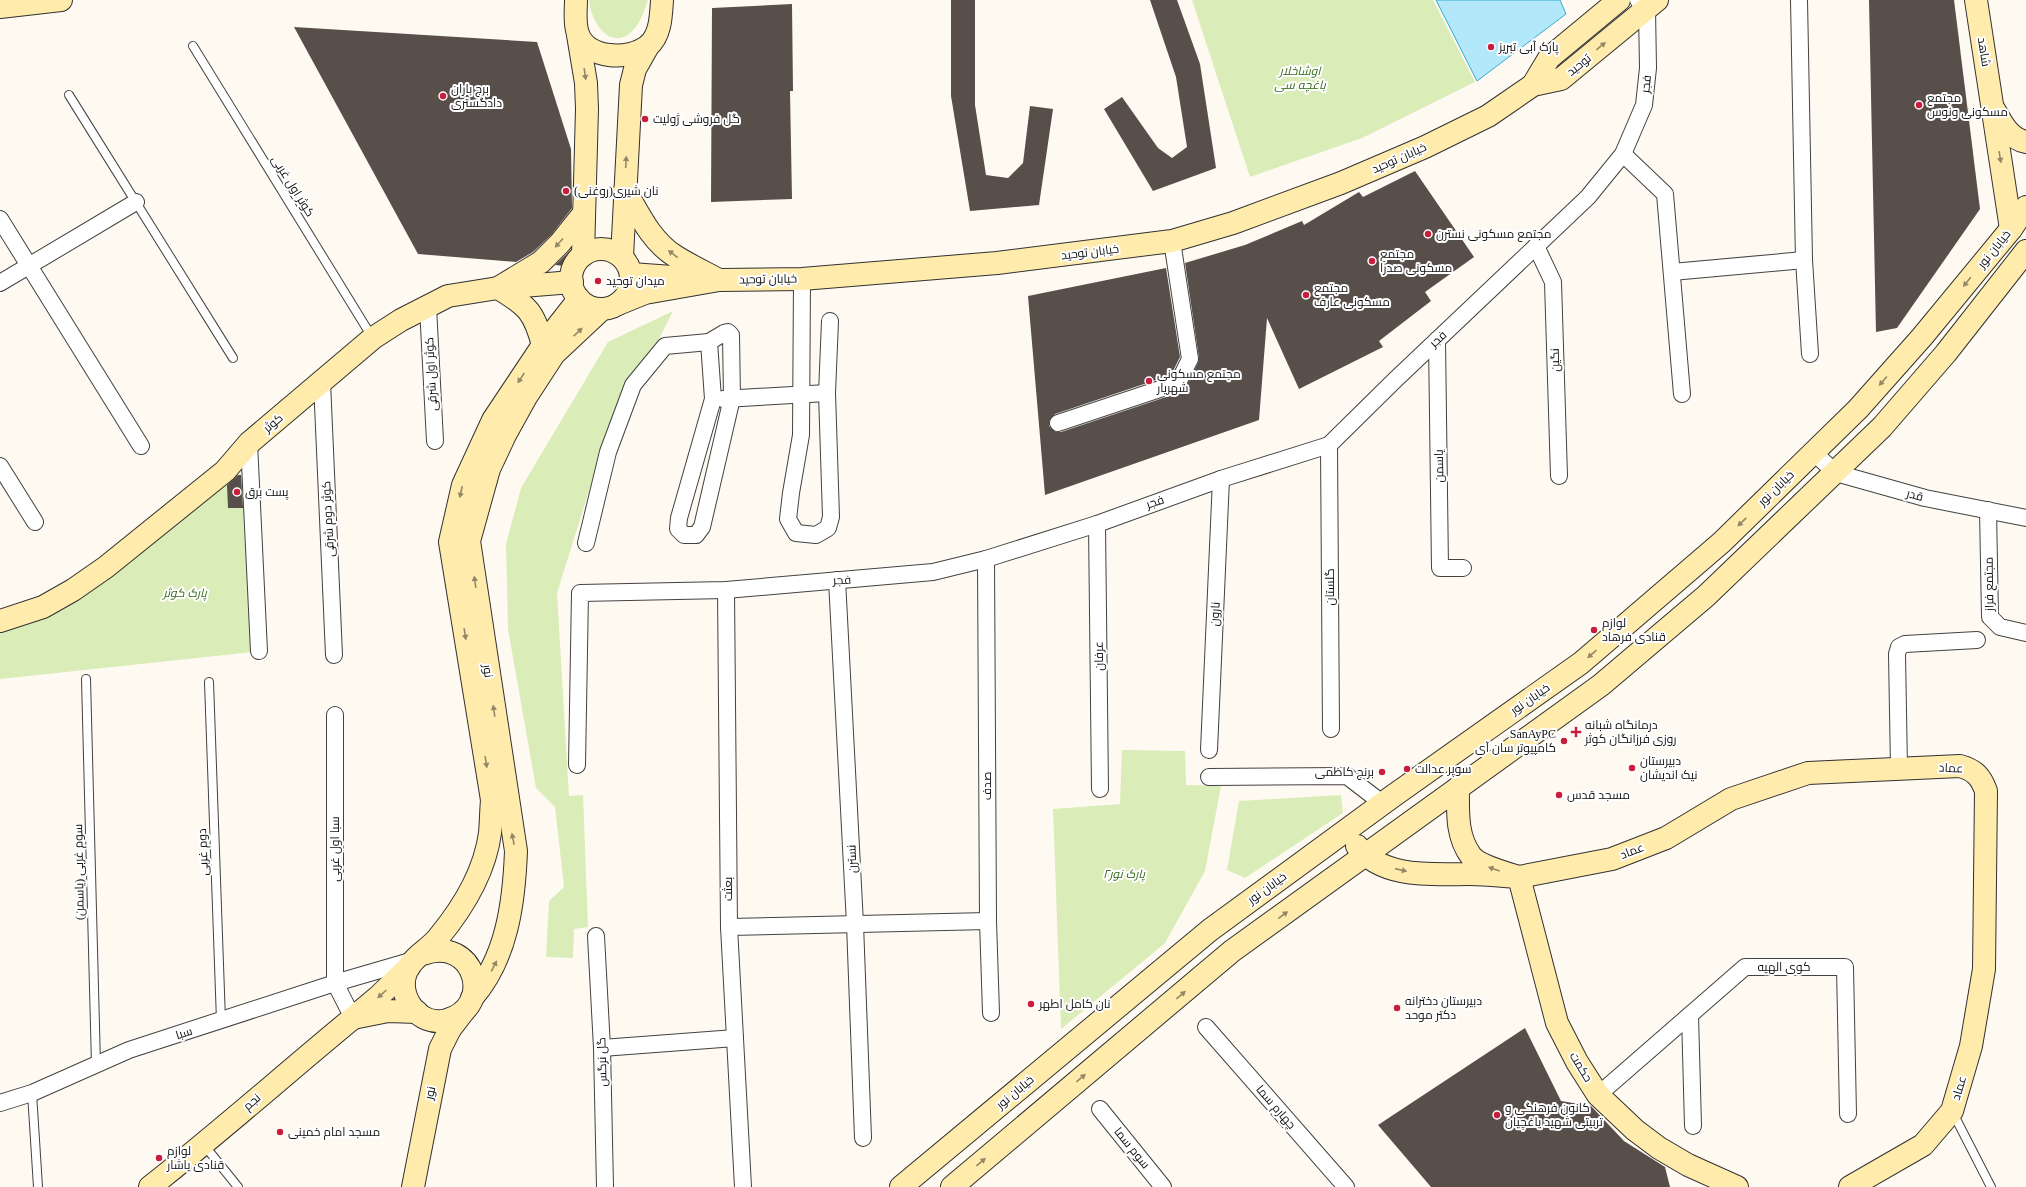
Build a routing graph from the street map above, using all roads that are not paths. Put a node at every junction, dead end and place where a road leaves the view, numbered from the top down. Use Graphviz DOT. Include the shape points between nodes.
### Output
graph roads {
  1 [pos="61,0"];
  2 [pos="576,0"];
  3 [pos="662,0"];
  4 [pos="1619,0"];
  5 [pos="1799,0"];
  6 [pos="1976,0"];
  7 [pos="1647,3"];
  8 [pos="0,7"];
  9 [pos="578,35"];
  10 [pos="193,46"];
  11 [pos="648,46"];
  12 [pos="1533,85"];
  13 [pos="69,95"];
  14 [pos="1992,104"];
  15 [pos="2026,142"];
  16 [pos="1623,154"];
  17 [pos="625,190"];
  18 [pos="136,202"];
  19 [pos="2026,207"];
  20 [pos="584,213"];
  21 [pos="0,219"];
  22 [pos="2011,228"];
  23 [pos="1172,241"];
  24 [pos="1536,246"];
  25 [pos="2026,251"];
  26 [pos="583,255"];
  27 [pos="1804,260"];
  28 [pos="626,265"];
  29 [pos="29,266"];
  30 [pos="1672,272"];
  31 [pos="802,279"];
  32 [pos="719,280"];
  33 [pos="0,283"];
  34 [pos="498,288"];
  35 [pos="575,291"];
  36 [pos="428,306"];
  37 [pos="610,307"];
  38 [pos="830,321"];
  39 [pos="373,338"];
  40 [pos="1437,340"];
  41 [pos="709,342"];
  42 [pos="549,350"];
  43 [pos="1810,354"];
  44 [pos="233,358"];
  45 [pos="322,382"];
  46 [pos="827,393"];
  47 [pos="1682,394"];
  48 [pos="802,395"];
  49 [pos="732,398"];
  50 [pos="713,399"];
  51 [pos="1058,423"];
  52 [pos="435,441"];
  53 [pos="249,443"];
  54 [pos="1329,445"];
  55 [pos="141,446"];
  56 [pos="1813,452"];
  57 [pos="0,466"];
  58 [pos="1836,473"];
  59 [pos="1560,476"];
  60 [pos="1221,479"];
  61 [pos="1988,510"];
  62 [pos="2026,518"];
  63 [pos="34,522"];
  64 [pos="1097,524"];
  65 [pos="586,543"];
  66 [pos="986,559"];
  67 [pos="1463,568"];
  68 [pos="837,580"];
  69 [pos="726,590"];
  70 [pos="0,620"];
  71 [pos="2026,633"];
  72 [pos="1977,640"];
  73 [pos="259,651"];
  74 [pos="334,655"];
  75 [pos="86,679"];
  76 [pos="209,682"];
  77 [pos="335,715"];
  78 [pos="1331,729"];
  79 [pos="1209,750"];
  80 [pos="577,765"];
  81 [pos="1899,769"];
  82 [pos="1209,776"];
  83 [pos="1458,788"];
  84 [pos="1100,789"];
  85 [pos="1382,803"];
  86 [pos="1346,830"];
  87 [pos="1365,855"];
  88 [pos="1519,877"];
  89 [pos="988,921"];
  90 [pos="855,924"];
  91 [pos="729,927"];
  92 [pos="596,936"];
  93 [pos="415,960"];
  94 [pos="335,983"];
  95 [pos="470,1003"];
  96 [pos="991,1013"];
  97 [pos="418,1014"];
  98 [pos="1690,1015"];
  99 [pos="353,1018"];
  100 [pos="221,1021"];
  101 [pos="1206,1027"];
  102 [pos="735,1038"];
  103 [pos="602,1048"];
  104 [pos="96,1064"];
  105 [pos="32,1093"];
  106 [pos="1598,1094"];
  107 [pos="0,1102"];
  108 [pos="1100,1109"];
  109 [pos="1952,1111"];
  110 [pos="1848,1114"];
  111 [pos="1693,1126"];
  112 [pos="863,1138"];
  113 [pos="204,1145"];
  114 [pos="38,1187"];
  115 [pos="150,1187"];
  116 [pos="238,1187"];
  117 [pos="398,1187"];
  118 [pos="413,1187"];
  119 [pos="605,1187"];
  120 [pos="743,1187"];
  121 [pos="901,1187"];
  122 [pos="952,1187"];
  123 [pos="1164,1187"];
  124 [pos="1346,1187"];
  125 [pos="1737,1187"];
  126 [pos="1850,1187"];
  127 [pos="1991,1187"];
  1 -- 8 [label="main road"];
  2 -- 9 [label="main road" via="575,19"];
  3 -- 11 [label="main road" via="661,21"];
  4 -- 12 [label="main road, توحید" via="1549,58"];
  5 -- 27 [label="street"];
  6 -- 14 [label="main road, شاهد"];
  12 -- 7 [label="main road, توحید, one-way" via="1561,79"];
  7 -- 16 [label="street, فجر" via="1648,68 1644,105"];
  9 -- 11 [label="main road" via="588,46 602,54 616,57 631,54"];
  9 -- 20 [label="main road, one-way" via="586,90"];
  10 -- 39 [label="lane, کوثر اول غربی"];
  17 -- 11 [label="main road, one-way" via="631,85 635,69"];
  12 -- 23 [label="main road, خیابان توحید" via="1488,116 1341,183 1234,223"];
  13 -- 18 [label="lane"];
  14 -- 15 [label="main road" via="2005,129"];
  14 -- 22 [label="main road, شاهد, one-way"];
  16 -- 24 [label="street, فجر" via="1588,197"];
  16 -- 30 [label="street" via="1665,194"];
  17 -- 28 [label="main road"];
  32 -- 17 [label="main road, one-way" via="674,256 658,242 648,230"];
  18 -- 29 [label="street"];
  18 -- 44 [label="lane"];
  19 -- 22 [label="main road, خیابان نور"];
  20 -- 26 [label="main road"];
  20 -- 34 [label="main road, one-way" via="541,262"];
  21 -- 29 [label="street"];
  22 -- 56 [label="main road, خیابان نور, one-way" via="1922,337 1858,409"];
  23 -- 31 [label="main road, خیابان توحید" via="1022,260"];
  23 -- 51 [label="street" via="1190,359 1178,383"];
  24 -- 40 [label="street, فجر"];
  24 -- 59 [label="street, نگین" via="1553,282"];
  25 -- 58 [label="main road" via="1946,353 1882,427"];
  26 -- 28 [label="main road" via="598,249 611,251"];
  26 -- 35 [label="main road" via="574,267"];
  27 -- 30 [label="street"];
  27 -- 43 [label="street"];
  28 -- 32 [label="main road"];
  28 -- 37 [label="main road" via="631,285 626,296"];
  29 -- 33 [label="street"];
  29 -- 55 [label="street"];
  30 -- 47 [label="street"];
  31 -- 32 [label="main road, خیابان توحید"];
  31 -- 48 [label="street"];
  32 -- 37 [label="main road, خیابان توحید" via="645,293"];
  34 -- 35 [label="main road, کوثر"];
  34 -- 36 [label="main road, کوثر" via="448,296"];
  34 -- 42 [label="main road" via="521,302 531,312"];
  35 -- 37 [label="main road" via="590,307"];
  35 -- 42 [label="main road"];
  36 -- 39 [label="main road, کوثر"];
  36 -- 52 [label="street, کوثر اول شرقی"];
  42 -- 37 [label="main road, one-way"];
  38 -- 46 [label="street"];
  39 -- 45 [label="main road, کوثر"];
  40 -- 54 [label="street, فجر"];
  40 -- 67 [label="street, یاسمن" via="1440,568"];
  41 -- 49 [label="street" via="724,332 731,335"];
  41 -- 50 [label="street"];
  41 -- 65 [label="street" via="666,346 633,385 608,452"];
  42 -- 93 [label="main road, نور, one-way" via="490,427 463,485 450,542 492,800 490,835 475,880 464,902 437,939"];
  95 -- 42 [label="main road, نور, one-way" via="489,976 504,939 513,891 516,851 469,542 489,470"];
  45 -- 53 [label="main road, کوثر"];
  45 -- 74 [label="street, کوثر دوم شرقی"];
  46 -- 48 [label="street"];
  46 -- 48 [label="street" via="831,517 828,528 816,535 796,533 788,519 801,434"];
  48 -- 49 [label="street"];
  49 -- 50 [label="street"];
  49 -- 50 [label="street" via="702,527 696,535 684,535 678,529 679,518"];
  53 -- 70 [label="main road, کوثر" via="225,471 106,567 43,607"];
  53 -- 73 [label="street"];
  54 -- 60 [label="street, فجر"];
  54 -- 78 [label="street, گلستان"];
  56 -- 58 [label="street, قدر"];
  56 -- 85 [label="main road, خیابان نور, one-way" via="1722,542 1581,663"];
  57 -- 63 [label="street"];
  58 -- 61 [label="street, قدر" via="1925,498"];
  58 -- 83 [label="main road" via="1706,596 1601,685"];
  60 -- 64 [label="street, فجر"];
  60 -- 79 [label="street, نارون"];
  61 -- 62 [label="street, قدر"];
  61 -- 71 [label="street, مجتمع فراز" via="1990,617 2000,627"];
  64 -- 66 [label="street, فجر"];
  64 -- 84 [label="street, عرفان"];
  66 -- 68 [label="street, فجر" via="933,572"];
  66 -- 89 [label="street, صدف"];
  68 -- 69 [label="street, فجر"];
  68 -- 90 [label="street, نسترن"];
  69 -- 80 [label="street, فجر" via="580,593"];
  69 -- 91 [label="street, بعثت"];
  72 -- 81 [label="street" via="1905,644 1899,647"];
  75 -- 104 [label="lane, سوم غربی (یاسمن)"];
  76 -- 100 [label="lane, دوم غربی"];
  77 -- 94 [label="street, سبا اول غربی"];
  81 -- 88 [label="main road, عماد" via="1808,773 1731,799 1666,838 1612,859"];
  81 -- 109 [label="main road, عماد" via="1960,766 1971,769 1983,782 1986,791 1984,969 1971,1046"];
  82 -- 85 [label="street" via="1347,776"];
  83 -- 87 [label="main road"];
  88 -- 83 [label="main road, one-way" via="1490,868 1472,857 1459,830"];
  85 -- 86 [label="main road, خیابان نور"];
  86 -- 87 [label="main road"];
  86 -- 121 [label="main road, خیابان نور" via="1210,930"];
  87 -- 88 [label="main road, one-way" via="1395,869 1422,875 1471,874"];
  122 -- 87 [label="main road, one-way" via="1232,951"];
  88 -- 106 [label="main road, حکمت" via="1557,1023 1577,1062"];
  89 -- 90 [label="street"];
  89 -- 96 [label="street, صدف"];
  90 -- 91 [label="street"];
  90 -- 112 [label="street, نسترن"];
  91 -- 102 [label="street, بعثت"];
  92 -- 103 [label="street, گل نرگس"];
  93 -- 94 [label="street, سبا"];
  93 -- 95 [label="main road" via="432,950 454,953 463,959 474,977 475,988"];
  93 -- 97 [label="main road" via="404,983 410,1007"];
  93 -- 99 [label="main road, نور, one-way"];
  94 -- 99 [label="street"];
  94 -- 100 [label="street, سبا"];
  95 -- 97 [label="main road" via="457,1016 445,1020 432,1020"];
  95 -- 118 [label="main road, نور" via="450,1029 440,1049"];
  97 -- 99 [label="main road" via="388,1011"];
  97 -- 117 [label="main road, نور" via="425,1026 429,1048"];
  98 -- 106 [label="street, کوی الهیه"];
  98 -- 110 [label="street, کوی الهیه" via="1745,966 1845,967"];
  98 -- 111 [label="street"];
  99 -- 113 [label="main road, نجم" via="270,1086"];
  100 -- 104 [label="street, سبا" via="129,1050"];
  101 -- 124 [label="street, چهارم سما"];
  102 -- 103 [label="street"];
  102 -- 120 [label="street, بعثت"];
  103 -- 119 [label="street, گل نرگس"];
  104 -- 105 [label="street, سبا"];
  105 -- 107 [label="street, سبا"];
  105 -- 114 [label="lane"];
  106 -- 125 [label="main road, حکمت" via="1635,1130 1659,1148 1688,1166"];
  108 -- 123 [label="street, سوم سما"];
  109 -- 126 [label="main road, عماد" via="1923,1145"];
  109 -- 127 [label="lane"];
  113 -- 115 [label="main road, نجم"];
  113 -- 116 [label="lane"];
}
